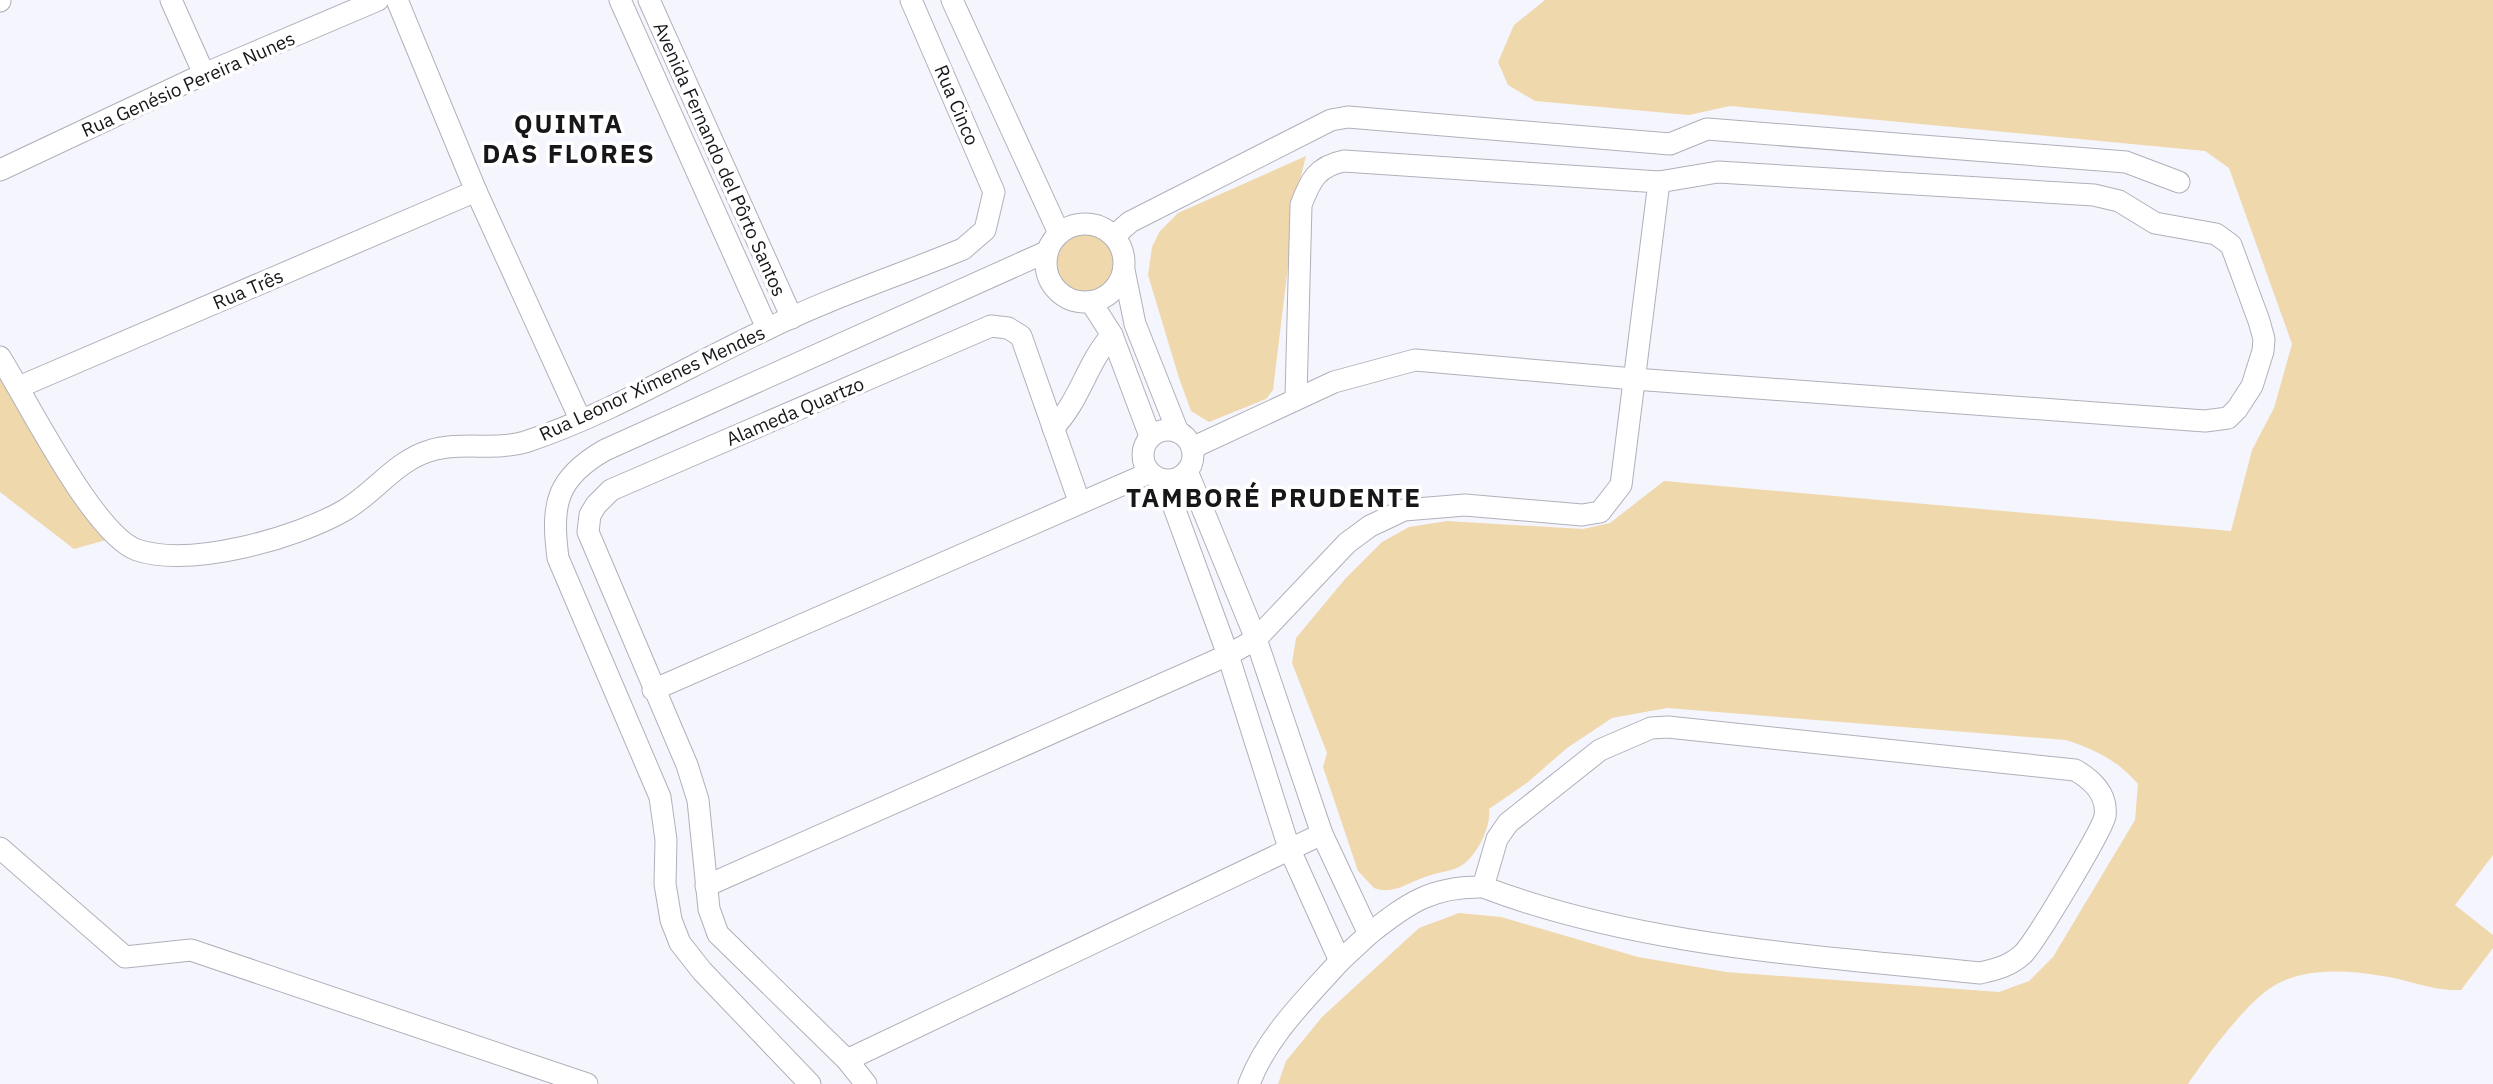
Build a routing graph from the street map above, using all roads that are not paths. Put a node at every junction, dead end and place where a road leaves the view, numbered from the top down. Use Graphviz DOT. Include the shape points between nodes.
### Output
graph roads {
  1 [pos="171,0"];
  2 [pos="378,0"];
  3 [pos="397,0"];
  4 [pos="620,0"];
  5 [pos="649,0"];
  6 [pos="911,0"];
  7 [pos="952,0"];
  8 [pos="204,74"];
  9 [pos="0,170"];
  10 [pos="1659,182"];
  11 [pos="2179,182"];
  12 [pos="477,191"];
  13 [pos="992,211"];
  14 [pos="1059,233"];
  15 [pos="1114,236"];
  16 [pos="1046,253"];
  17 [pos="1124,270"];
  18 [pos="1091,302"];
  19 [pos="792,318"];
  20 [pos="767,328"];
  21 [pos="1112,335"];
  22 [pos="0,357"];
  23 [pos="1634,379"];
  24 [pos="19,387"];
  25 [pos="1296,397"];
  26 [pos="580,419"];
  27 [pos="1054,428"];
  28 [pos="1178,432"];
  29 [pos="1150,436"];
  30 [pos="1192,448"];
  31 [pos="1187,471"];
  32 [pos="1157,476"];
  33 [pos="1079,501"];
  34 [pos="1256,639"];
  35 [pos="1228,655"];
  36 [pos="653,690"];
  37 [pos="1322,834"];
  38 [pos="0,848"];
  39 [pos="1289,848"];
  40 [pos="706,886"];
  41 [pos="1483,887"];
  42 [pos="1369,934"];
  43 [pos="1340,961"];
  44 [pos="847,1060"];
  45 [pos="587,1084"];
  46 [pos="810,1084"];
  47 [pos="866,1084"];
  48 [pos="1249,1084"];
  1 -- 8 [label="street"];
  2 -- 8 [label="street, Rua Genésio Pereira Nunes"];
  3 -- 12 [label="street"];
  4 -- 20 [label="street, Avenida Fernando del Pôrto Santos"];
  5 -- 19 [label="street, Avenida Fernando del Pôrto Santos"];
  6 -- 13 [label="street, Rua Cinco" via="994,192"];
  7 -- 14 [label="street"];
  8 -- 9 [label="street, Rua Genésio Pereira Nunes"];
  10 -- 23 [label="street"];
  10 -- 23 [label="street" via="1718,172 2094,195 2119,201 2155,223 2208,231 2231,245 2262,330 2263,351 2252,386 2237,409 2228,418 2205,421"];
  10 -- 25 [label="street" via="1344,161 1329,164 1309,183 1301,205"];
  11 -- 15 [label="street" via="2126,162 1748,132 1707,129 1670,145 1348,117 1331,120 1130,222"];
  12 -- 24 [label="street, Rua Três"];
  12 -- 26 [label="street"];
  13 -- 19 [label="street, Rua Leonor Ximenes Mendes" via="985,230 963,249"];
  14 -- 15 [label="street" via="1081,224"];
  14 -- 16 [label="street"];
  15 -- 17 [label="street"];
  16 -- 18 [label="street" via="1048,278 1055,289 1078,302"];
  16 -- 46 [label="street" via="605,450 579,465 557,505 558,558 660,797 666,840 665,884 680,943"];
  17 -- 18 [label="street" via="1113,291"];
  17 -- 28 [label="street" via="1135,324"];
  18 -- 21 [label="street"];
  19 -- 20 [label="street, Rua Leonor Ximenes Mendes"];
  20 -- 26 [label="street, Rua Leonor Ximenes Mendes"];
  21 -- 27 [label="street" via="1099,349 1065,417"];
  21 -- 29 [label="street"];
  22 -- 24 [label="street"];
  23 -- 25 [label="street" via="1415,360"];
  23 -- 34 [label="street" via="1621,485 1600,512 1582,515 1465,505 1404,510 1347,543"];
  24 -- 26 [label="street, Rua Leonor Ximenes Mendes" via="93,513 115,537 137,550 169,553 226,552 285,536 346,510 428,451 522,443"];
  25 -- 30 [label="street"];
  27 -- 33 [label="street, Alameda Quartzo"];
  27 -- 36 [label="street, Alameda Quartzo" via="1021,336 991,326 611,490 596,505 588,532"];
  28 -- 29 [label="street" via="1163,430"];
  28 -- 30 [label="street"];
  29 -- 32 [label="street" via="1142,454"];
  30 -- 31 [label="street"];
  31 -- 32 [label="street" via="1181,477"];
  31 -- 34 [label="street"];
  32 -- 33 [label="street"];
  32 -- 35 [label="street"];
  33 -- 36 [label="street"];
  34 -- 35 [label="street"];
  34 -- 37 [label="street"];
  35 -- 39 [label="street"];
  35 -- 40 [label="street"];
  36 -- 40 [label="street" via="698,800"];
  37 -- 39 [label="street"];
  37 -- 42 [label="street"];
  38 -- 45 [label="street" via="125,957 191,950"];
  39 -- 43 [label="street"];
  39 -- 44 [label="street"];
  40 -- 44 [label="street" via="718,934"];
  41 -- 41 [label="street" via="1497,839 1508,823 1600,750 1651,728 2075,770 2091,779 2103,797 2105,816 2095,838 2025,952 2005,967 1980,973 1683,941 1594,921"];
  41 -- 42 [label="street" via="1436,891 1408,904"];
  42 -- 43 [label="street"];
  43 -- 48 [label="street" via="1275,1035"];
  44 -- 47 [label="street"];
}
